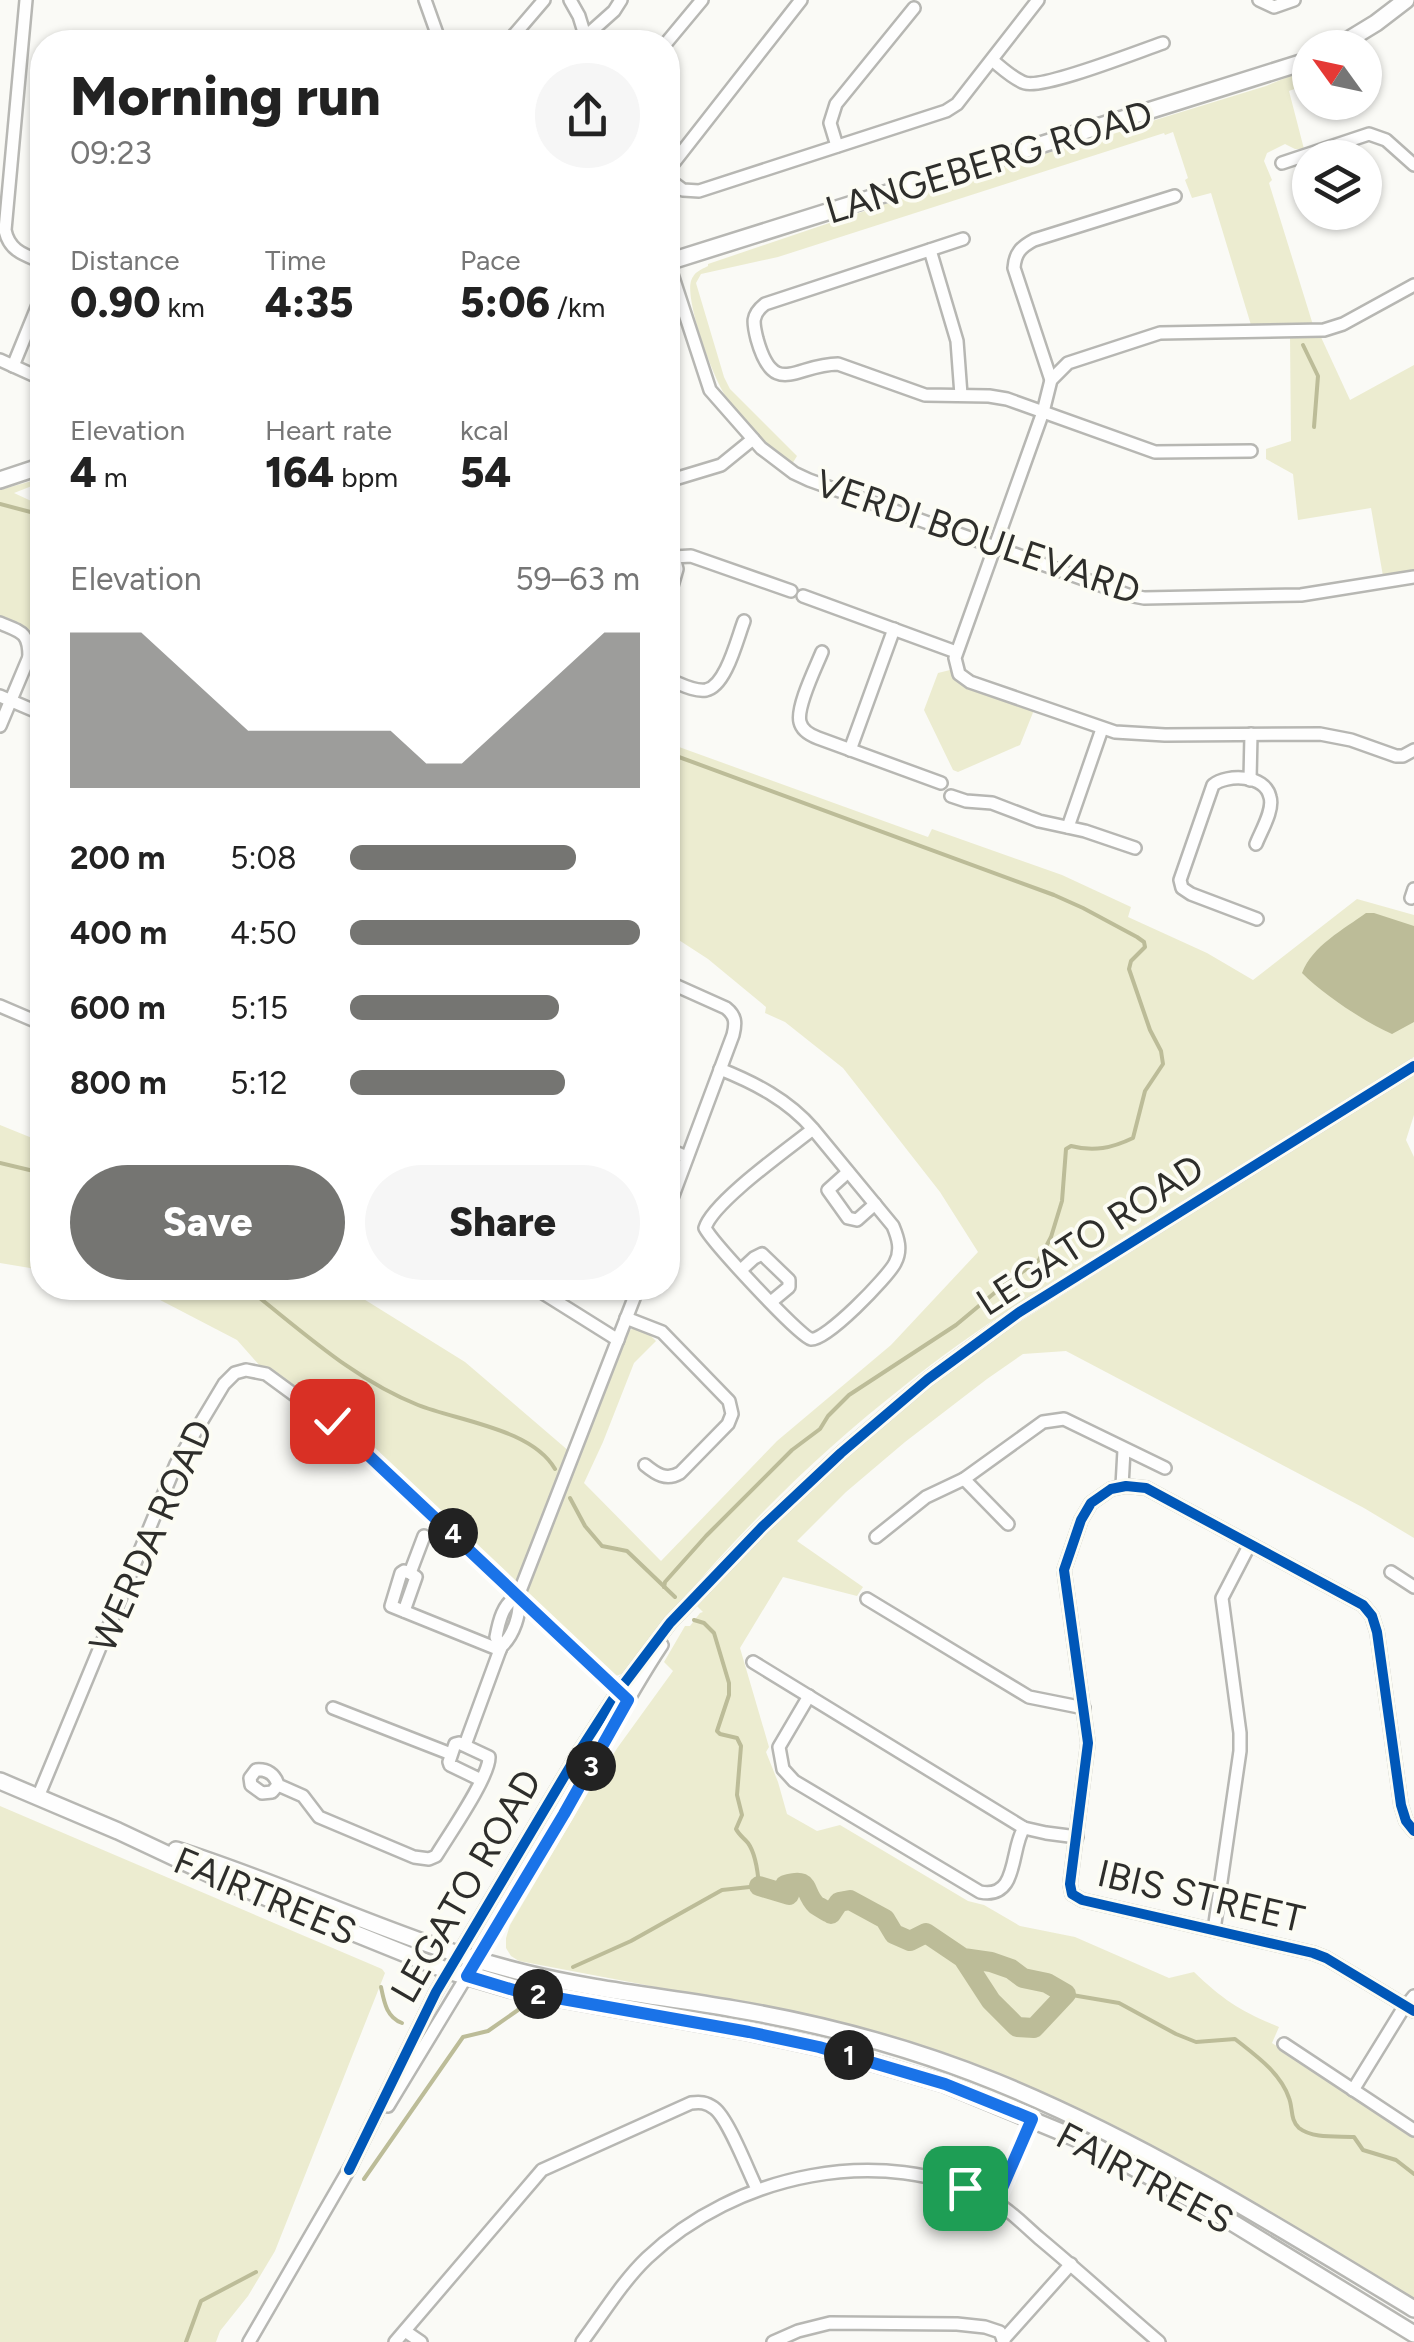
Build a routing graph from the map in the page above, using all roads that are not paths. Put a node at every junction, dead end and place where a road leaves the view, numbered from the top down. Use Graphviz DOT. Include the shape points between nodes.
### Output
graph roads {
  1 [pos="26,0"];
  2 [pos="426,0"];
  3 [pos="544,0"];
  4 [pos="570,0"];
  5 [pos="621,0"];
  6 [pos="702,0"];
  7 [pos="801,0"];
  8 [pos="1038,0"];
  9 [pos="1259,0"];
  10 [pos="1294,0"];
  11 [pos="1406,0"];
  12 [pos="914,8"];
  13 [pos="436,30"];
  14 [pos="518,30"];
  15 [pos="583,30"];
  16 [pos="596,30"];
  17 [pos="677,30"];
  18 [pos="1365,30"];
  19 [pos="1163,43"];
  20 [pos="992,60"];
  21 [pos="1292,66"];
  22 [pos="837,146"];
  23 [pos="680,155"];
  24 [pos="1282,163"];
  25 [pos="1414,166"];
  26 [pos="680,188"];
  27 [pos="1174,196"];
  28 [pos="963,239"];
  29 [pos="930,250"];
  30 [pos="30,256"];
  31 [pos="680,258"];
  32 [pos="1414,285"];
  33 [pos="680,300"];
  34 [pos="30,324"];
  35 [pos="1042,352"];
  36 [pos="0,360"];
  37 [pos="1068,363"];
  38 [pos="13,366"];
  39 [pos="30,374"];
  40 [pos="1051,380"];
  41 [pos="961,394"];
  42 [pos="1044,412"];
  43 [pos="753,439"];
  44 [pos="1252,451"];
  45 [pos="30,470"];
  46 [pos="680,478"];
  47 [pos="0,480"];
  48 [pos="994,548"];
  49 [pos="680,557"];
  50 [pos="1414,577"];
  51 [pos="744,621"];
  52 [pos="0,623"];
  53 [pos="894,630"];
  54 [pos="822,652"];
  55 [pos="956,652"];
  56 [pos="29,658"];
  57 [pos="680,682"];
  58 [pos="5,698"];
  59 [pos="30,709"];
  60 [pos="0,726"];
  61 [pos="1102,729"];
  62 [pos="1252,734"];
  63 [pos="850,750"];
  64 [pos="1414,750"];
  65 [pos="1250,780"];
  66 [pos="941,782"];
  67 [pos="950,796"];
  68 [pos="1068,827"];
  69 [pos="1256,844"];
  70 [pos="1135,848"];
  71 [pos="1257,919"];
  72 [pos="680,987"];
  73 [pos="0,1006"];
  74 [pos="30,1019"];
  75 [pos="1414,1066"];
  76 [pos="720,1069"];
  77 [pos="812,1129"];
  78 [pos="680,1154"];
  79 [pos="687,1157"];
  80 [pos="848,1172"];
  81 [pos="680,1176"];
  82 [pos="875,1204"];
  83 [pos="742,1270"];
  84 [pos="554,1300"];
  85 [pos="633,1300"];
  86 [pos="771,1302"];
  87 [pos="626,1318"];
  88 [pos="618,1340"];
  89 [pos="1124,1450"];
  90 [pos="645,1466"];
  91 [pos="1165,1468"];
  92 [pos="964,1479"];
  93 [pos="1122,1486"];
  94 [pos="1008,1524"];
  95 [pos="424,1536"];
  96 [pos="876,1537"];
  97 [pos="1250,1544"];
  98 [pos="1391,1572"];
  99 [pos="1414,1586"];
  100 [pos="518,1596"];
  101 [pos="867,1598"];
  102 [pos="500,1648"];
  103 [pos="753,1662"];
  104 [pos="622,1696"];
  105 [pos="809,1696"];
  106 [pos="333,1708"];
  107 [pos="1084,1708"];
  108 [pos="465,1745"];
  109 [pos="451,1754"];
  110 [pos="481,1780"];
  111 [pos="0,1781"];
  112 [pos="278,1785"];
  113 [pos="38,1797"];
  114 [pos="1024,1828"];
  115 [pos="118,1831"];
  116 [pos="1414,1831"];
  117 [pos="1076,1837"];
  118 [pos="1214,1930"];
  119 [pos="458,1954"];
  120 [pos="477,1960"];
  121 [pos="448,1971"];
  122 [pos="467,1976"];
  123 [pos="1411,2004"];
  124 [pos="1284,2044"];
  125 [pos="1353,2090"];
  126 [pos="1032,2119"];
  127 [pos="1414,2130"];
  128 [pos="348,2170"];
  129 [pos="757,2189"];
  130 [pos="996,2202"];
  131 [pos="1071,2264"];
  132 [pos="1414,2309"];
  133 [pos="405,2331"];
  134 [pos="1414,2338"];
  135 [pos="1003,2341"];
  136 [pos="249,2342"];
  137 [pos="395,2342"];
  138 [pos="421,2342"];
  139 [pos="582,2342"];
  140 [pos="773,2342"];
  141 [pos="1160,2342"];
  1 -- 30 [label="street" via="6,235 14,249"];
  2 -- 13 [label="street"];
  3 -- 14 [label="street"];
  4 -- 15 [label="street"];
  5 -- 16 [label="street"];
  6 -- 17 [label="street"];
  7 -- 23 [label="street"];
  8 -- 20 [label="street"];
  9 -- 10 [label="street" via="1274,7"];
  11 -- 18 [label="main road"];
  12 -- 22 [label="street" via="836,104 830,124"];
  19 -- 20 [label="street" via="1035,84 1021,82"];
  20 -- 22 [label="street" via="946,111"];
  21 -- 31 [label="main road, LANGEBERG ROAD"];
  22 -- 26 [label="street" via="698,192"];
  24 -- 25 [label="street" via="1369,134"];
  27 -- 35 [label="street" via="1020,249 1014,268"];
  28 -- 29 [label="street"];
  29 -- 41 [label="street" via="956,341"];
  29 -- 41 [label="street" via="774,299 758,309 753,322 765,363 781,375 838,364 926,395"];
  32 -- 37 [label="street" via="1324,330 1170,331"];
  33 -- 43 [label="street, VERDI BOULEVARD" via="710,390"];
  34 -- 38 [label="street"];
  35 -- 37 [label="street"];
  35 -- 40 [label="street"];
  36 -- 38 [label="street"];
  37 -- 40 [label="street"];
  38 -- 39 [label="street"];
  40 -- 42 [label="street"];
  41 -- 42 [label="street" via="998,396"];
  42 -- 44 [label="street" via="1155,452"];
  42 -- 48 [label="street"];
  43 -- 46 [label="street" via="721,465"];
  43 -- 48 [label="street, VERDI BOULEVARD" via="809,480"];
  45 -- 47 [label="main road"];
  48 -- 50 [label="street, VERDI BOULEVARD" via="1144,598 1301,596"];
  48 -- 55 [label="street"];
  49 -- 53 [label="street"];
  51 -- 57 [label="street" via="714,686 700,690"];
  52 -- 56 [label="street" via="24,634"];
  53 -- 55 [label="street"];
  53 -- 63 [label="street"];
  54 -- 63 [label="street" via="800,724"];
  55 -- 61 [label="street" via="957,670 966,680"];
  56 -- 58 [label="street"];
  58 -- 59 [label="street"];
  58 -- 60 [label="street"];
  61 -- 62 [label="street"];
  61 -- 68 [label="street"];
  62 -- 64 [label="street" via="1336,736 1396,756"];
  62 -- 65 [label="street"];
  63 -- 66 [label="street"];
  65 -- 69 [label="street" via="1271,799"];
  65 -- 71 [label="street" via="1226,778 1213,786 1180,884"];
  67 -- 68 [label="street"];
  68 -- 70 [label="street"];
  72 -- 76 [label="street" via="732,1012 733,1035"];
  73 -- 74 [label="street"];
  75 -- 104 [label="street, LEGATO ROAD" via="1018,1314 928,1379 840,1452 695,1596"];
  76 -- 77 [label="street" via="772,1094"];
  76 -- 79 [label="street"];
  77 -- 80 [label="street"];
  77 -- 83 [label="street" via="707,1221 706,1232"];
  78 -- 79 [label="street"];
  79 -- 81 [label="street"];
  80 -- 82 [label="street"];
  80 -- 82 [label="street" via="828,1190 848,1218 857,1220"];
  82 -- 86 [label="street" via="893,1226 899,1251 856,1306 813,1339"];
  83 -- 86 [label="street"];
  83 -- 86 [label="street" via="762,1254 789,1280"];
  84 -- 88 [label="street"];
  85 -- 87 [label="street"];
  87 -- 88 [label="street"];
  87 -- 90 [label="street" via="662,1332 731,1408 728,1424 680,1473 661,1476"];
  88 -- 100 [label="street"];
  89 -- 91 [label="street"];
  89 -- 92 [label="street" via="1052,1419"];
  89 -- 93 [label="street"];
  92 -- 94 [label="street"];
  92 -- 96 [label="street" via="926,1498"];
  93 -- 97 [label="street" via="1146,1488"];
  93 -- 107 [label="street, IBIS STREET" via="1104,1492 1085,1511 1064,1570"];
  95 -- 102 [label="street" via="390,1604"];
  97 -- 116 [label="street" via="1358,1601 1372,1616 1400,1805"];
  97 -- 118 [label="street" via="1222,1598 1240,1751"];
  98 -- 99 [label="street"];
  100 -- 102 [label="street" via="520,1610"];
  100 -- 104 [label="street, WERDA ROAD"];
  100 -- 113 [label="street, WERDA ROAD" via="345,1432 262,1372 240,1371 224,1384 176,1464"];
  101 -- 107 [label="street" via="1029,1698"];
  102 -- 108 [label="street"];
  103 -- 105 [label="street"];
  104 -- 119 [label="street, LEGATO ROAD" via="576,1755"];
  104 -- 120 [label="street, LEGATO ROAD" via="564,1814"];
  105 -- 114 [label="street"];
  105 -- 114 [label="street" via="779,1747 794,1782 987,1894 1007,1880"];
  106 -- 109 [label="street"];
  107 -- 117 [label="street, IBIS STREET" via="1088,1744"];
  108 -- 109 [label="street" via="457,1743"];
  108 -- 110 [label="street" via="490,1759"];
  109 -- 110 [label="street" via="450,1765"];
  110 -- 112 [label="street" via="429,1859 320,1817 304,1796"];
  111 -- 113 [label="main road, FAIRTREES"];
  113 -- 115 [label="main road, FAIRTREES"];
  114 -- 117 [label="street"];
  115 -- 119 [label="main road, FAIRTREES"];
  115 -- 121 [label="main road, FAIRTREES"];
  117 -- 118 [label="street, IBIS STREET" via="1070,1884 1077,1899"];
  118 -- 123 [label="street, IBIS STREET" via="1313,1953"];
  119 -- 120 [label="main road, FAIRTREES"];
  119 -- 121 [label="street, LEGATO ROAD"];
  120 -- 122 [label="street, LEGATO ROAD"];
  120 -- 132 [label="main road, FAIRTREES" via="842,2032 981,2076 1207,2184"];
  121 -- 122 [label="main road, FAIRTREES"];
  121 -- 128 [label="street, LEGATO ROAD"];
  122 -- 126 [label="main road, FAIRTREES" via="819,2047 945,2084"];
  122 -- 128 [label="street, LEGATO ROAD"];
  123 -- 125 [label="street"];
  124 -- 125 [label="street"];
  125 -- 127 [label="street"];
  126 -- 130 [label="street"];
  126 -- 134 [label="main road, FAIRTREES" via="1151,2176"];
  128 -- 136 [label="street, LEGATO ROAD"];
  129 -- 130 [label="street" via="876,2170 936,2178"];
  129 -- 133 [label="street" via="722,2116 709,2105 691,2103 542,2170"];
  129 -- 139 [label="street" via="698,2219 647,2258"];
  130 -- 131 [label="street"];
  131 -- 135 [label="street"];
  131 -- 141 [label="street"];
  133 -- 137 [label="street"];
  133 -- 138 [label="street"];
  135 -- 140 [label="street" via="1000,2332 985,2327 860,2322 816,2325"];
}
